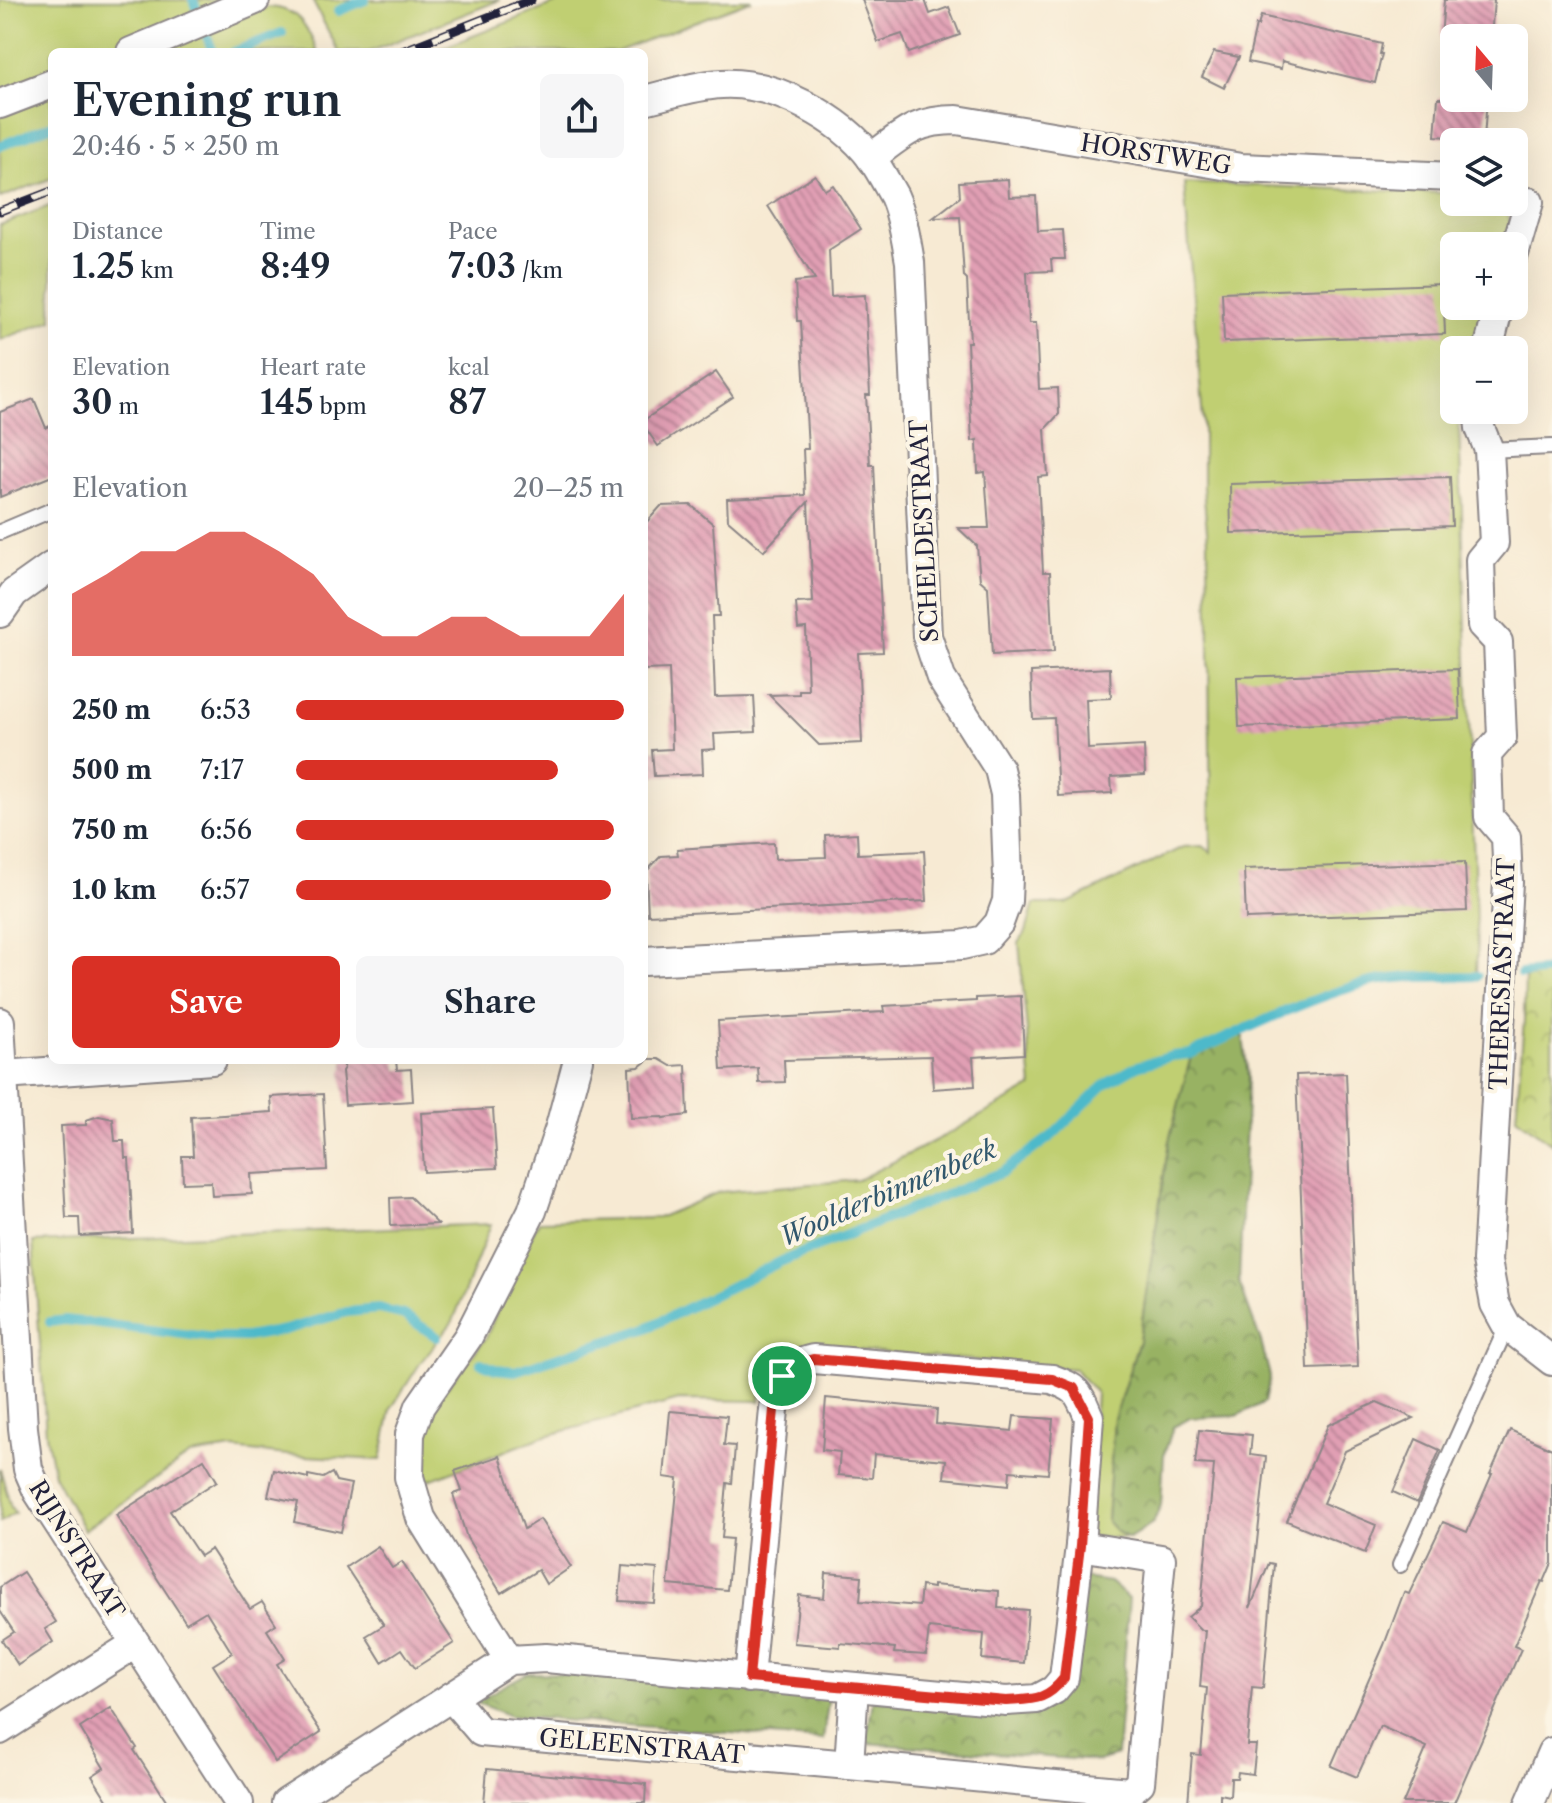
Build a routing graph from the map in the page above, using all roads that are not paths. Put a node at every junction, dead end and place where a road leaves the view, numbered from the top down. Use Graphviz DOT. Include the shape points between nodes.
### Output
graph roads {
  1 [pos="255,0"];
  2 [pos="141,48"];
  3 [pos="48,86"];
  4 [pos="648,99"];
  5 [pos="0,104"];
  6 [pos="871,158"];
  7 [pos="1440,176"];
  8 [pos="1532,202"];
  9 [pos="1522,232"];
  10 [pos="1480,424"];
  11 [pos="1552,447"];
  12 [pos="1489,450"];
  13 [pos="48,512"];
  14 [pos="0,532"];
  15 [pos="48,569"];
  16 [pos="0,612"];
  17 [pos="648,961"];
  18 [pos="0,1022"];
  19 [pos="157,1064"];
  20 [pos="577,1064"];
  21 [pos="4,1075"];
  22 [pos="1507,1326"];
  23 [pos="1552,1361"];
  24 [pos="1080,1546"];
  25 [pos="1400,1565"];
  26 [pos="135,1644"];
  27 [pos="509,1660"];
  28 [pos="749,1678"];
  29 [pos="854,1688"];
  30 [pos="451,1697"];
  31 [pos="0,1730"];
  32 [pos="1552,1752"];
  33 [pos="849,1765"];
  34 [pos="239,1803"];
  35 [pos="286,1803"];
  36 [pos="1530,1803"];
  1 -- 2 [label="street"];
  3 -- 5 [label="street"];
  4 -- 6 [label="street, SCHELDESTRAAT" via="725,83 765,88 837,125"];
  6 -- 7 [label="street, HORSTWEG" via="910,129 934,120 957,120 1241,168"];
  6 -- 17 [label="street, SCHELDESTRAAT" via="895,198 910,262 927,636 941,678 999,769 1005,794 1007,901 999,923 984,940 962,945"];
  8 -- 9 [label="street"];
  10 -- 12 [label="street, THERESIASTRAAT"];
  11 -- 12 [label="lane"];
  12 -- 22 [label="street, THERESIASTRAAT" via="1494,543 1480,560 1482,625 1498,642 1502,737 1487,754 1489,817 1506,837 1508,882 1487,1261 1495,1304"];
  13 -- 14 [label="lane"];
  15 -- 16 [label="street" via="14,593"];
  18 -- 21 [label="street, RIJNSTRAAT"];
  19 -- 21 [label="street"];
  20 -- 27 [label="street" via="532,1211 468,1337 420,1406 410,1434 409,1477 421,1518"];
  21 -- 26 [label="street, RIJNSTRAAT" via="28,1469"];
  22 -- 23 [label="street"];
  22 -- 25 [label="lane"];
  24 -- 28 [label="street" via="1089,1417 1074,1388 1052,1379 813,1359 794,1364 782,1376 775,1399"];
  24 -- 29 [label="street" via="1064,1678 1054,1690 1037,1699 1006,1701"];
  24 -- 33 [label="street, GELEENSTRAAT" via="1161,1559 1140,1783 1129,1792"];
  26 -- 31 [label="street"];
  26 -- 34 [label="street, RIJNSTRAAT"];
  27 -- 28 [label="street" via="546,1658"];
  27 -- 30 [label="street"];
  28 -- 29 [label="street"];
  29 -- 33 [label="street"];
  30 -- 33 [label="street, GELEENSTRAAT" via="481,1732"];
  30 -- 35 [label="street"];
  32 -- 36 [label="street"];
}
